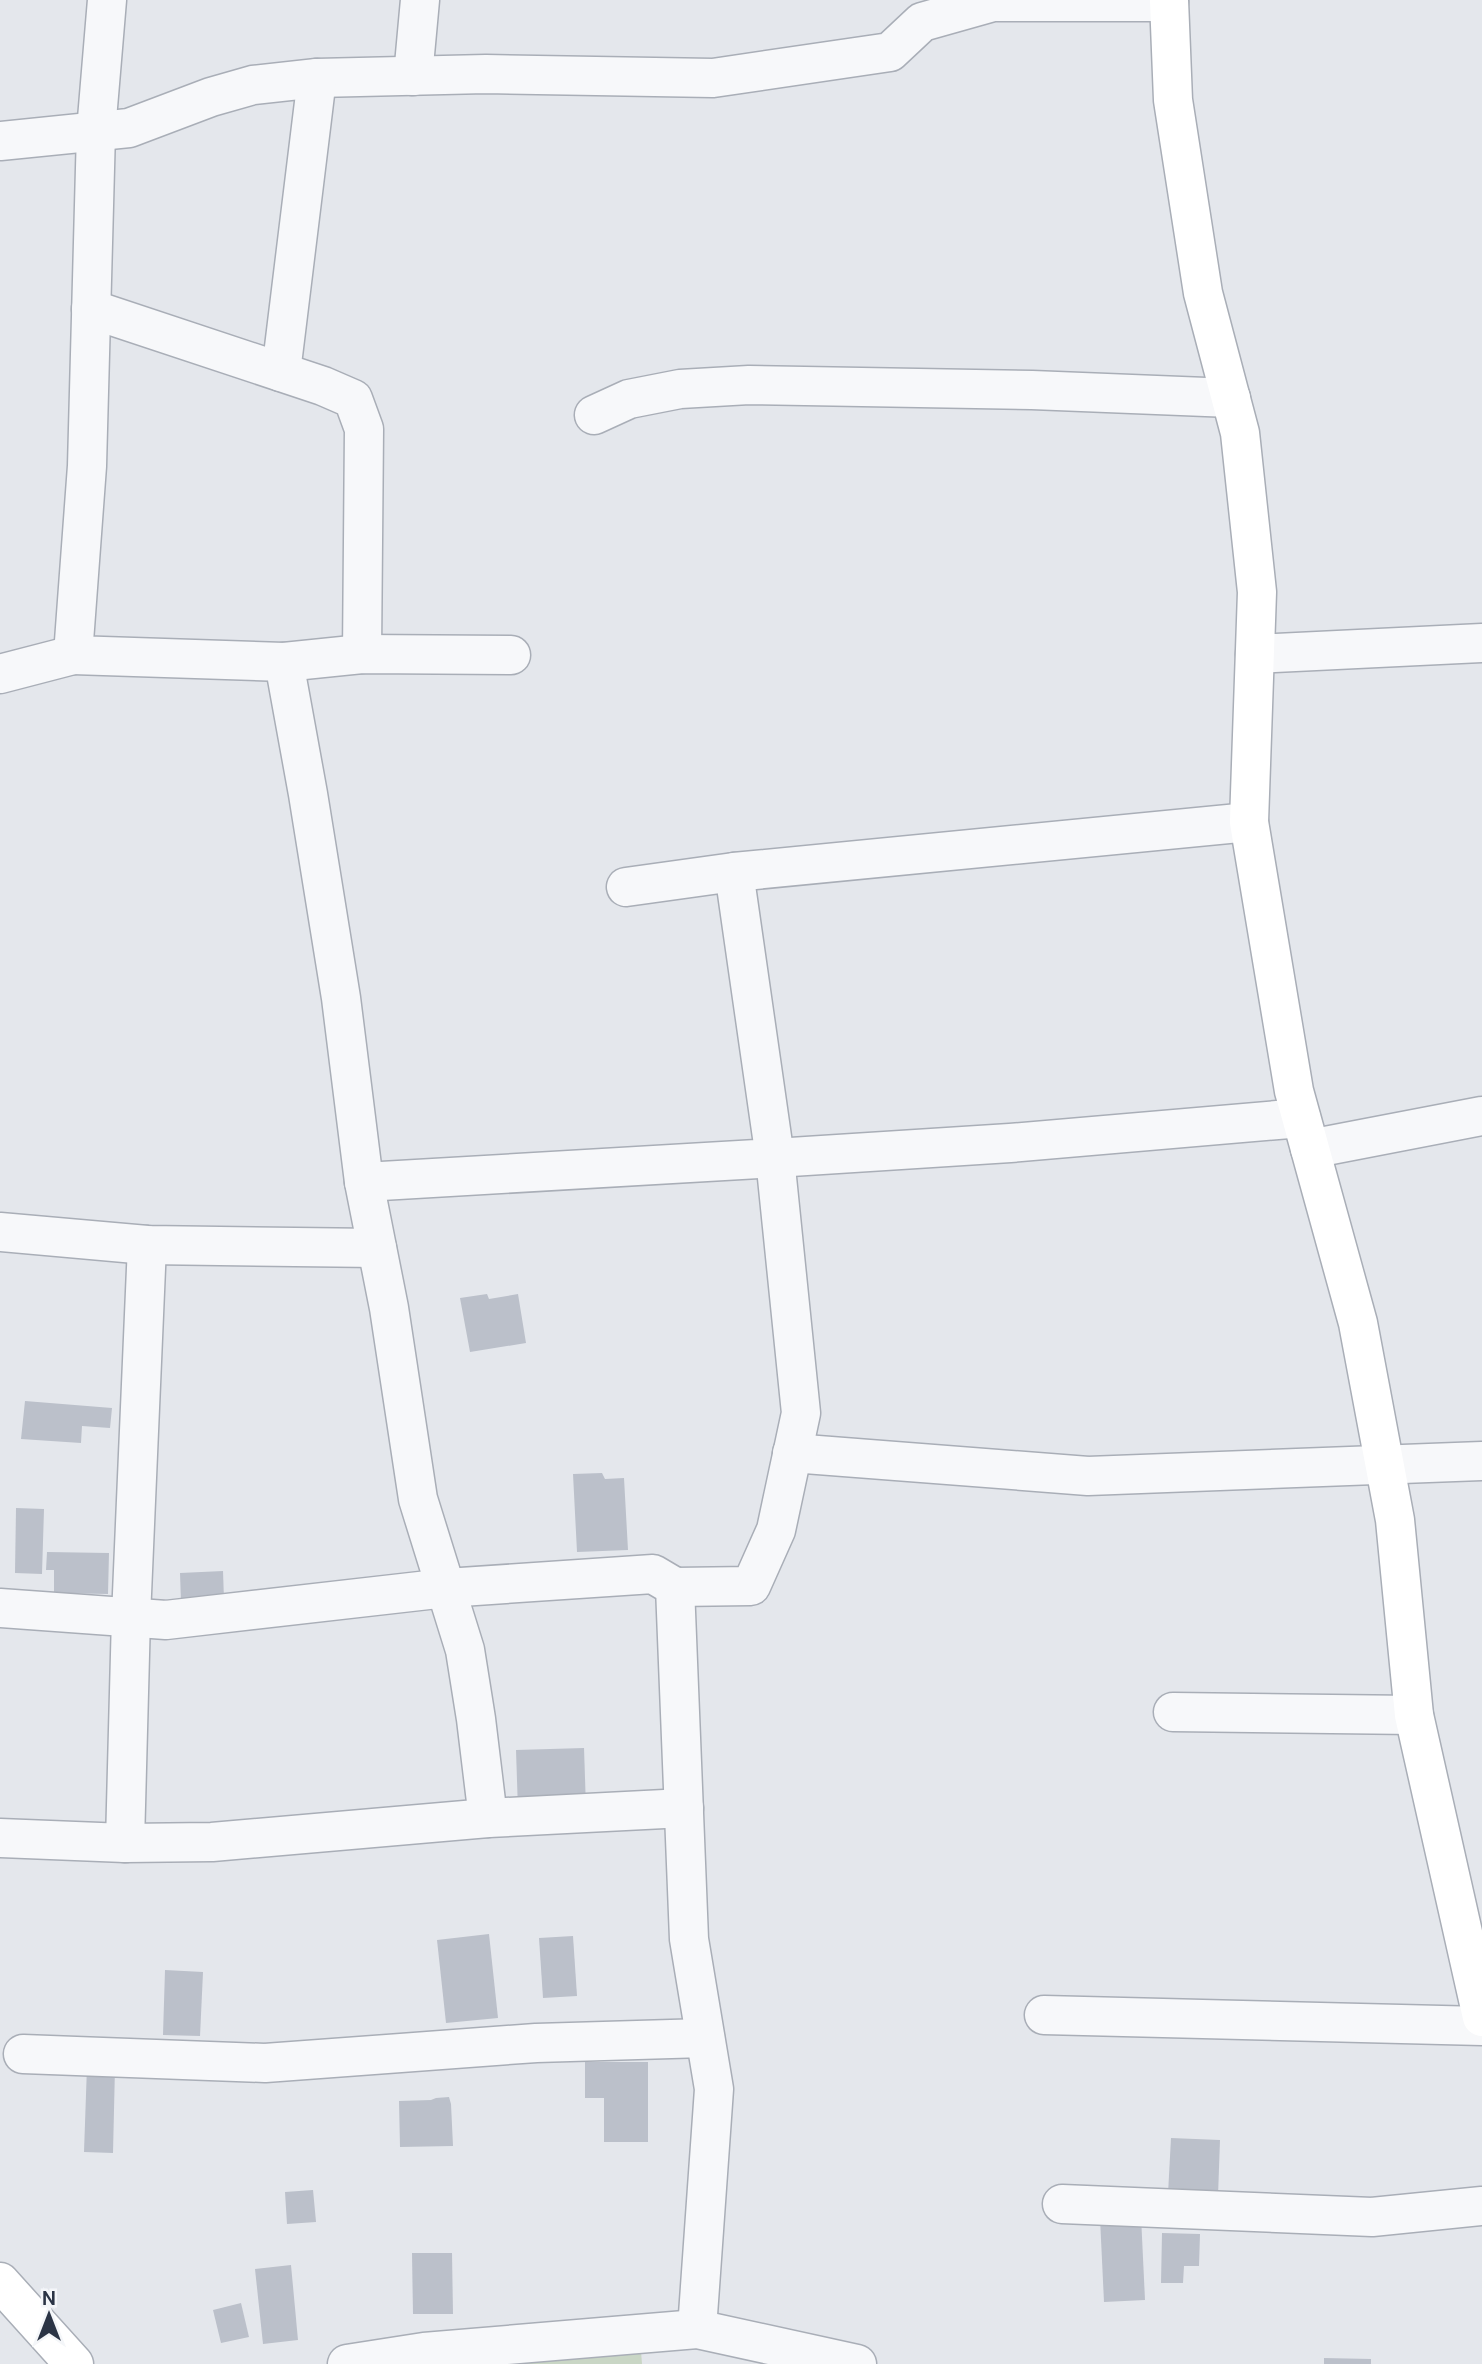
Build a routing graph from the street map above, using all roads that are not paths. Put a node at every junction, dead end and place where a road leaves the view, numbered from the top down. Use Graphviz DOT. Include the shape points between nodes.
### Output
graph roads {
  1 [pos="107,0"];
  2 [pos="420,0"];
  3 [pos="1169,1"];
  4 [pos="413,76"];
  5 [pos="317,78"];
  6 [pos="96,131"];
  7 [pos="0,141"];
  8 [pos="91,309"];
  9 [pos="281,372"];
  10 [pos="1231,398"];
  11 [pos="594,415"];
  12 [pos="1482,643"];
  13 [pos="362,654"];
  14 [pos="1255,654"];
  15 [pos="73,656"];
  16 [pos="510,656"];
  17 [pos="284,662"];
  18 [pos="0,674"];
  19 [pos="1249,822"];
  20 [pos="734,872"];
  21 [pos="626,887"];
  22 [pos="1482,1116"];
  23 [pos="1306,1134"];
  24 [pos="775,1158"];
  25 [pos="364,1182"];
  26 [pos="0,1232"];
  27 [pos="147,1245"];
  28 [pos="377,1248"];
  29 [pos="792,1453"];
  30 [pos="1482,1461"];
  31 [pos="1384,1465"];
  32 [pos="675,1587"];
  33 [pos="446,1588"];
  34 [pos="0,1608"];
  35 [pos="131,1617"];
  36 [pos="1173,1712"];
  37 [pos="1414,1715"];
  38 [pos="684,1808"];
  39 [pos="488,1818"];
  40 [pos="0,1838"];
  41 [pos="125,1843"];
  42 [pos="1044,2015"];
  43 [pos="1482,2017"];
  44 [pos="1482,2026"];
  45 [pos="705,2038"];
  46 [pos="23,2054"];
  47 [pos="1062,2204"];
  48 [pos="1482,2206"];
  49 [pos="0,2282"];
  50 [pos="696,2329"];
  51 [pos="74,2364"];
  52 [pos="347,2364"];
  53 [pos="857,2364"];
  1 -- 6 [label="street"];
  2 -- 4 [label="street"];
  3 -- 4 [label="street" via="993,2 922,22 890,52 713,78"];
  3 -- 10 [label="street" via="1173,100 1203,293"];
  4 -- 5 [label="street"];
  5 -- 6 [label="street" via="253,85 129,128"];
  5 -- 9 [label="street"];
  6 -- 7 [label="street"];
  6 -- 8 [label="street"];
  8 -- 9 [label="street"];
  8 -- 15 [label="street" via="88,466"];
  9 -- 13 [label="street" via="353,399 364,429"];
  10 -- 11 [label="street" via="749,384 680,389 629,399"];
  10 -- 14 [label="street" via="1240,433 1257,592"];
  12 -- 14 [label="street"];
  13 -- 16 [label="street"];
  13 -- 17 [label="street"];
  14 -- 19 [label="street"];
  15 -- 17 [label="street"];
  15 -- 18 [label="street"];
  17 -- 25 [label="street" via="341,998"];
  19 -- 20 [label="street"];
  19 -- 23 [label="street" via="1294,1091"];
  20 -- 21 [label="street"];
  20 -- 24 [label="street"];
  22 -- 23 [label="street"];
  23 -- 24 [label="street" via="1024,1142"];
  23 -- 31 [label="street" via="1358,1323"];
  24 -- 25 [label="street"];
  24 -- 29 [label="street" via="801,1413"];
  25 -- 28 [label="street"];
  26 -- 27 [label="street"];
  27 -- 28 [label="street"];
  27 -- 35 [label="street"];
  28 -- 33 [label="street" via="418,1499"];
  29 -- 31 [label="street" via="1088,1476"];
  29 -- 32 [label="street" via="776,1530 751,1586"];
  30 -- 31 [label="street"];
  31 -- 37 [label="street" via="1395,1520"];
  32 -- 33 [label="street" via="653,1574"];
  32 -- 38 [label="street"];
  33 -- 35 [label="street" via="166,1620"];
  33 -- 39 [label="street" via="465,1650"];
  34 -- 35 [label="street"];
  35 -- 41 [label="street"];
  36 -- 37 [label="street"];
  37 -- 43 [label="street"];
  38 -- 39 [label="street"];
  38 -- 45 [label="street" via="689,1939"];
  39 -- 41 [label="street" via="212,1842"];
  40 -- 41 [label="street"];
  42 -- 44 [label="street"];
  45 -- 46 [label="street" via="536,2043 265,2063"];
  45 -- 50 [label="street" via="713,2090"];
  47 -- 48 [label="street" via="1372,2217"];
  49 -- 51 [label="street"];
  50 -- 52 [label="street" via="424,2352"];
  50 -- 53 [label="street"];
}
